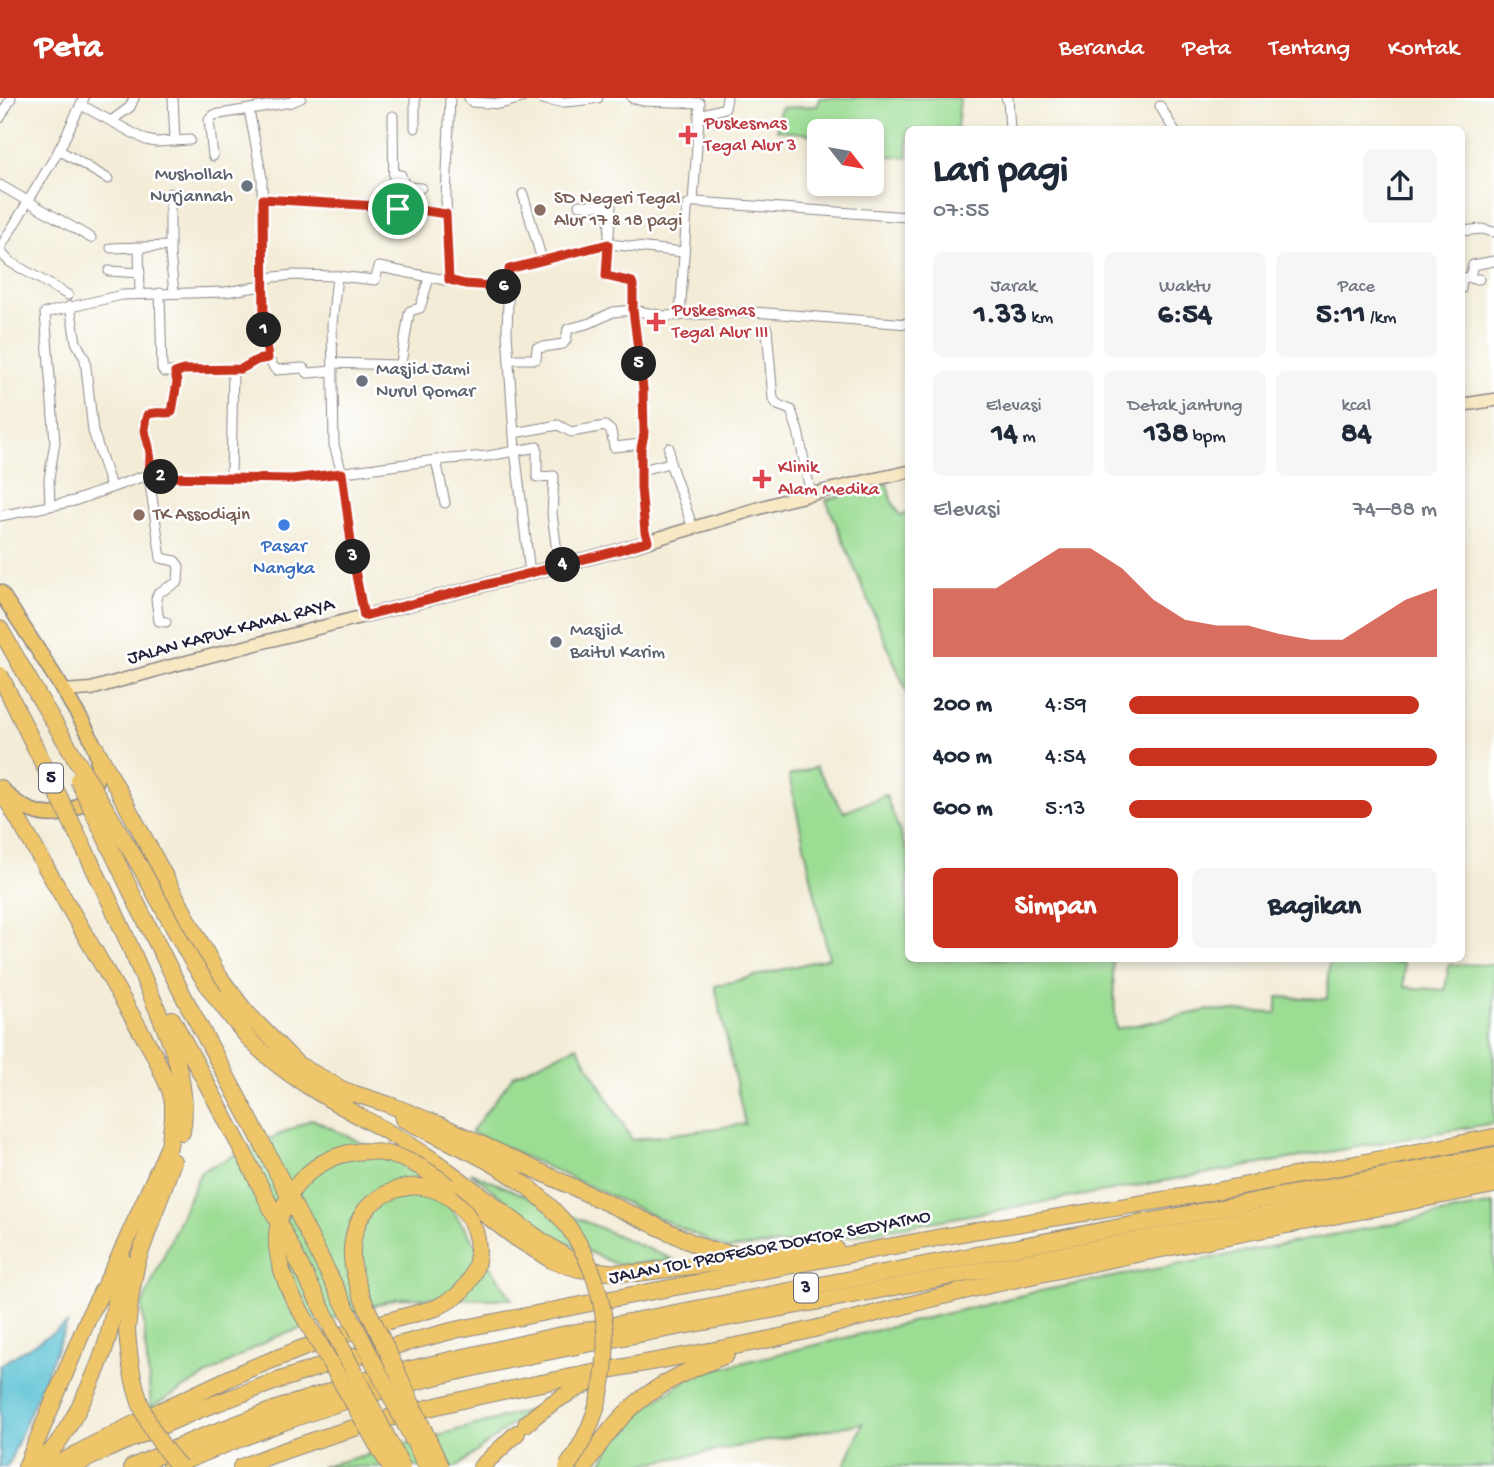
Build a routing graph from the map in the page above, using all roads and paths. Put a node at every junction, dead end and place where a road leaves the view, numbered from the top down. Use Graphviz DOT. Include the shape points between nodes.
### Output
graph roads {
  1 [pos="11,98"];
  2 [pos="134,98"];
  3 [pos="173,98"];
  4 [pos="301,98"];
  5 [pos="415,98"];
  6 [pos="450,98"];
  7 [pos="469,98"];
  8 [pos="522,98"];
  9 [pos="540,98"];
  10 [pos="598,98"];
  11 [pos="632,98"];
  12 [pos="727,98"];
  13 [pos="1006,98"];
  14 [pos="83,102"];
  15 [pos="1160,106"];
  16 [pos="249,110"];
  17 [pos="699,115"];
  18 [pos="393,116"];
  19 [pos="0,118"];
  20 [pos="111,121"];
  21 [pos="1010,126"];
  22 [pos="1172,126"];
  23 [pos="415,128"];
  24 [pos="190,140"];
  25 [pos="175,141"];
  26 [pos="60,150"];
  27 [pos="213,156"];
  28 [pos="394,175"];
  29 [pos="108,179"];
  30 [pos="0,185"];
  31 [pos="421,188"];
  32 [pos="170,192"];
  33 [pos="523,194"];
  34 [pos="263,199"];
  35 [pos="28,202"];
  36 [pos="696,202"];
  37 [pos="579,205"];
  38 [pos="394,207"];
  39 [pos="446,214"];
  40 [pos="905,217"];
  41 [pos="1465,231"];
  42 [pos="1494,232"];
  43 [pos="91,238"];
  44 [pos="608,244"];
  45 [pos="170,246"];
  46 [pos="111,248"];
  47 [pos="139,248"];
  48 [pos="684,252"];
  49 [pos="542,260"];
  50 [pos="1494,261"];
  51 [pos="109,271"];
  52 [pos="140,273"];
  53 [pos="337,276"];
  54 [pos="1469,277"];
  55 [pos="429,278"];
  56 [pos="1465,278"];
  57 [pos="1479,279"];
  58 [pos="449,280"];
  59 [pos="263,282"];
  60 [pos="508,287"];
  61 [pos="160,293"];
  62 [pos="174,293"];
  63 [pos="140,294"];
  64 [pos="68,295"];
  65 [pos="74,305"];
  66 [pos="633,310"];
  67 [pos="680,316"];
  68 [pos="905,324"];
  69 [pos="767,328"];
  70 [pos="268,358"];
  71 [pos="509,359"];
  72 [pos="333,367"];
  73 [pos="233,369"];
  74 [pos="175,373"];
  75 [pos="1494,400"];
  76 [pos="1465,404"];
  77 [pos="514,433"];
  78 [pos="642,444"];
  79 [pos="668,448"];
  80 [pos="515,450"];
  81 [pos="436,460"];
  82 [pos="670,463"];
  83 [pos="641,470"];
  84 [pos="342,473"];
  85 [pos="905,473"];
  86 [pos="149,477"];
  87 [pos="231,477"];
  88 [pos="111,487"];
  89 [pos="811,495"];
  90 [pos="445,503"];
  91 [pos="50,506"];
  92 [pos="0,516"];
  93 [pos="692,528"];
  94 [pos="648,541"];
  95 [pos="559,566"];
  96 [pos="530,573"];
  97 [pos="0,592"];
  98 [pos="0,615"];
  99 [pos="364,616"];
  100 [pos="17,617"];
  101 [pos="166,622"];
  102 [pos="0,629"];
  103 [pos="0,675"];
  104 [pos="91,690"];
  105 [pos="64,691"];
  106 [pos="40,699"];
  107 [pos="74,708"];
  108 [pos="95,747"];
  109 [pos="0,787"];
  110 [pos="118,918"];
  111 [pos="219,1002"];
  112 [pos="296,1063"];
  113 [pos="342,1097"];
  114 [pos="1494,1137"];
  115 [pos="180,1141"];
  116 [pos="1494,1155"];
  117 [pos="1494,1171"];
  118 [pos="1494,1185"];
  119 [pos="979,1230"];
  120 [pos="759,1257"];
  121 [pos="596,1271"];
  122 [pos="765,1340"];
  123 [pos="622,1367"];
  124 [pos="26,1467"];
  125 [pos="32,1467"];
  126 [pos="53,1467"];
  127 [pos="71,1467"];
  128 [pos="132,1467"];
  129 [pos="170,1467"];
  130 [pos="180,1467"];
  131 [pos="241,1467"];
  132 [pos="390,1467"];
  133 [pos="402,1467"];
  134 [pos="427,1467"];
  135 [pos="441,1467"];
  136 [pos="481,1467"];
  137 [pos="567,1467"];
  138 [pos="585,1467"];
  1 -- 19 [label="street"];
  2 -- 20 [label="street" via="130,107"];
  3 -- 25 [label="street"];
  4 -- 16 [label="street"];
  5 -- 23 [label="street"];
  6 -- 39 [label="street"];
  7 -- 8 [label="street" via="500,104"];
  9 -- 10 [label="street" via="578,102"];
  11 -- 17 [label="street" via="700,103"];
  12 -- 17 [label="street" via="725,108"];
  13 -- 21 [label="street"];
  14 -- 20 [label="street"];
  14 -- 26 [label="street"];
  15 -- 22 [label="street"];
  16 -- 27 [label="street" via="211,117"];
  16 -- 34 [label="street"];
  17 -- 48 [label="street" via="693,202 687,210"];
  18 -- 28 [label="street"];
  20 -- 25 [label="street" via="146,141"];
  24 -- 25 [label="street"];
  26 -- 29 [label="street"];
  26 -- 35 [label="street"];
  28 -- 31 [label="street" via="401,175 405,187"];
  28 -- 38 [label="street"];
  30 -- 35 [label="street"];
  32 -- 45 [label="street"];
  33 -- 49 [label="street"];
  34 -- 38 [label="street"];
  34 -- 59 [label="street"];
  35 -- 43 [label="street"];
  35 -- 64 [label="street" via="0,248 10,262"];
  36 -- 40 [label="street"];
  37 -- 44 [label="street" via="611,206"];
  38 -- 39 [label="street"];
  39 -- 58 [label="street"];
  41 -- 42 [label="street"];
  44 -- 48 [label="street"];
  44 -- 49 [label="street"];
  44 -- 66 [label="street" via="606,276 633,283"];
  45 -- 47 [label="street"];
  45 -- 62 [label="street"];
  46 -- 47 [label="street"];
  47 -- 52 [label="street"];
  48 -- 67 [label="street"];
  49 -- 60 [label="street" via="509,269"];
  50 -- 54 [label="street" via="1473,265"];
  51 -- 52 [label="street"];
  52 -- 63 [label="street"];
  53 -- 55 [label="street" via="375,280 379,267"];
  53 -- 59 [label="street" via="294,275"];
  53 -- 72 [label="street"];
  54 -- 56 [label="street"];
  54 -- 57 [label="street"];
  55 -- 58 [label="street"];
  55 -- 72 [label="street" via="421,308 410,311 401,363"];
  58 -- 60 [label="street"];
  59 -- 62 [label="street" via="225,292"];
  59 -- 70 [label="street"];
  60 -- 71 [label="street"];
  61 -- 62 [label="street"];
  61 -- 63 [label="street"];
  61 -- 74 [label="street" via="162,369"];
  63 -- 65 [label="street"];
  65 -- 88 [label="street" via="76,342 85,359 93,431"];
  65 -- 91 [label="street" via="44,315 55,442"];
  66 -- 67 [label="street"];
  66 -- 71 [label="street" via="613,312 568,329 563,344 537,348 536,359"];
  66 -- 78 [label="street" via="643,389"];
  67 -- 68 [label="street" via="754,312"];
  69 -- 89 [label="street" via="773,399 791,410"];
  70 -- 72 [label="street" via="275,369 303,368 308,373"];
  70 -- 73 [label="street"];
  71 -- 77 [label="street"];
  72 -- 84 [label="street" via="334,446"];
  73 -- 74 [label="street"];
  73 -- 87 [label="street"];
  74 -- 86 [label="street" via="172,412 151,413 145,420"];
  75 -- 76 [label="main road"];
  77 -- 78 [label="street" via="558,425 571,432 605,426 611,431 614,447"];
  77 -- 80 [label="street"];
  78 -- 83 [label="street"];
  79 -- 82 [label="street"];
  80 -- 81 [label="street"];
  80 -- 95 [label="street" via="537,447 537,477 554,476 552,514"];
  80 -- 96 [label="street"];
  81 -- 84 [label="street"];
  81 -- 90 [label="street"];
  82 -- 83 [label="street"];
  82 -- 93 [label="street"];
  83 -- 94 [label="street"];
  84 -- 87 [label="street" via="292,479"];
  84 -- 99 [label="street"];
  85 -- 89 [label="main road, JALAN KAPUK KAMAL RAYA"];
  86 -- 87 [label="street"];
  86 -- 88 [label="street"];
  86 -- 101 [label="street" via="160,558 179,566 178,582 158,593 156,599 159,621"];
  88 -- 91 [label="street"];
  89 -- 93 [label="main road, JALAN KAPUK KAMAL RAYA"];
  91 -- 92 [label="street"];
  93 -- 94 [label="main road, JALAN KAPUK KAMAL RAYA"];
  94 -- 95 [label="main road, JALAN KAPUK KAMAL RAYA"];
  95 -- 96 [label="main road, JALAN KAPUK KAMAL RAYA"];
  96 -- 99 [label="main road, JALAN KAPUK KAMAL RAYA"];
  97 -- 100 [label="main road"];
  98 -- 100 [label="main road"];
  99 -- 104 [label="main road, JALAN KAPUK KAMAL RAYA"];
  100 -- 105 [label="main road"];
  102 -- 106 [label="highway"];
  103 -- 110 [label="highway, 5, bridge"];
  104 -- 105 [label="main road, JALAN KAPUK KAMAL RAYA"];
  104 -- 107 [label="main road"];
  105 -- 107 [label="main road"];
  106 -- 111 [label="highway, bridge"];
  106 -- 134 [label="highway, bridge" via="138,906"];
  107 -- 108 [label="main road"];
  108 -- 109 [label="main road" via="94,786 86,799 68,811 35,812"];
  108 -- 112 [label="highway" via="218,975 245,1011"];
  109 -- 124 [label="highway" via="154,1054 173,1102 170,1146 90,1314"];
  110 -- 115 [label="highway" via="176,1056 185,1107"];
  110 -- 133 [label="highway, bridge" via="240,1146"];
  111 -- 112 [label="highway" via="279,1054"];
  111 -- 113 [label="highway" via="273,1062 296,1078"];
  112 -- 113 [label="highway"];
  113 -- 120 [label="highway" via="390,1105 440,1125 695,1244"];
  113 -- 121 [label="highway" via="556,1251"];
  113 -- 137 [label="highway, bridge" via="507,1172 563,1221 580,1248 602,1306 605,1366 588,1429"];
  114 -- 119 [label="highway, JALAN TOL PROFESOR DOKTOR SEDYATMO / 3" via="1187,1196"];
  115 -- 125 [label="highway" via="126,1259 108,1337 84,1396 61,1438"];
  115 -- 130 [label="highway, bridge" via="137,1262 127,1329 138,1399 159,1441"];
  116 -- 128 [label="highway, 3" via="413,1367 275,1409"];
  117 -- 129 [label="highway, 3" via="557,1350 356,1398"];
  118 -- 122 [label="highway, 3" via="967,1290"];
  119 -- 120 [label="highway"];
  119 -- 127 [label="highway, JALAN TOL PROFESOR DOKTOR SEDYATMO / 3" via="390,1346 201,1409"];
  120 -- 121 [label="highway" via="637,1273"];
  121 -- 132 [label="highway, bridge" via="545,1258 419,1166 393,1155 344,1154 317,1166 299,1181 283,1206 278,1256 292,1296"];
  122 -- 123 [label="highway, 3"];
  122 -- 138 [label="highway" via="681,1374 638,1401 609,1431"];
  123 -- 131 [label="highway, 3" via="346,1429"];
  123 -- 136 [label="highway" via="560,1397"];
  126 -- 135 [label="highway, bridge" via="249,1369 337,1337 436,1308 457,1296 475,1270 474,1228 462,1208 444,1194 415,1187 395,1190 370,1205 354,1236 352,1252 369,1311"];
}
